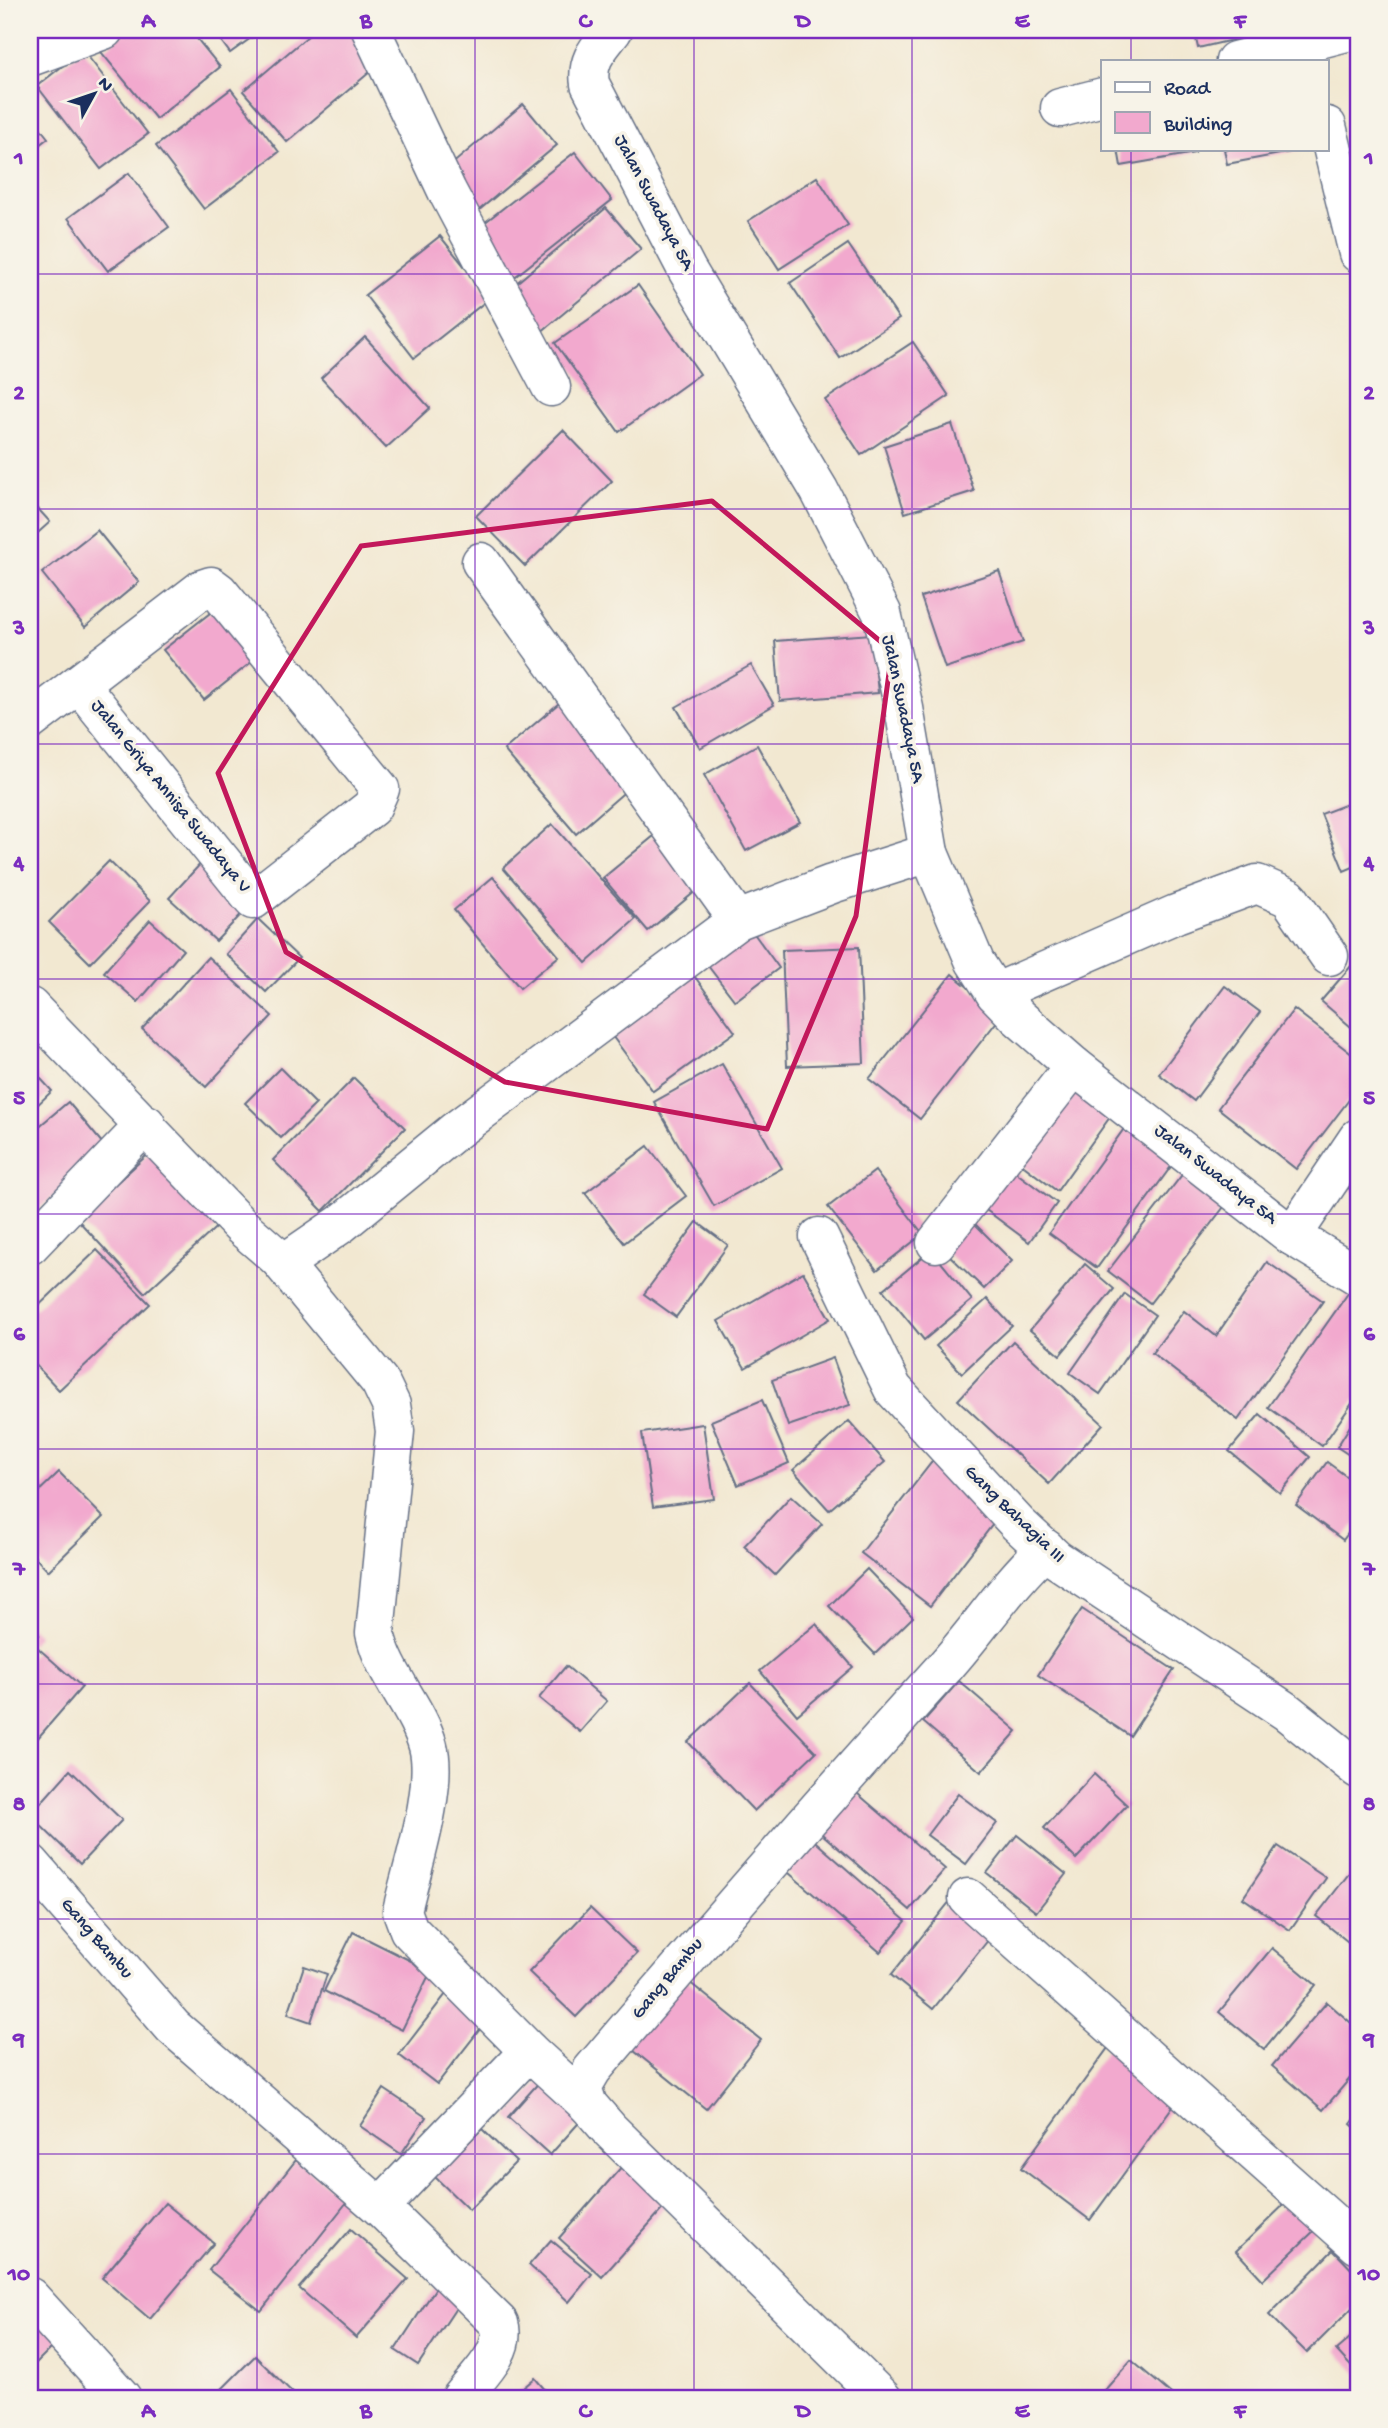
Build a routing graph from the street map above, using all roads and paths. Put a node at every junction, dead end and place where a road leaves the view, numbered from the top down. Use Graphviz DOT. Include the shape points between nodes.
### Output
graph roads {
  1 [pos="104,30"];
  2 [pos="371,30"];
  3 [pos="612,30"];
  4 [pos="1353,30"];
  5 [pos="1306,44"];
  6 [pos="30,57"];
  7 [pos="1239,60"];
  8 [pos="1101,98"];
  9 [pos="1060,108"];
  10 [pos="1328,130"];
  11 [pos="1358,253"];
  12 [pos="551,387"];
  13 [pos="481,562"];
  14 [pos="79,684"];
  15 [pos="30,720"];
  16 [pos="929,853"];
  17 [pos="738,920"];
  18 [pos="1329,957"];
  19 [pos="995,993"];
  20 [pos="30,1007"];
  21 [pos="1074,1066"];
  22 [pos="146,1124"];
  23 [pos="1358,1138"];
  24 [pos="1292,1236"];
  25 [pos="819,1237"];
  26 [pos="936,1243"];
  27 [pos="30,1245"];
  28 [pos="278,1258"];
  29 [pos="1358,1276"];
  30 [pos="1046,1549"];
  31 [pos="1358,1769"];
  32 [pos="30,1863"];
  33 [pos="968,1898"];
  34 [pos="529,2051"];
  35 [pos="588,2105"];
  36 [pos="380,2207"];
  37 [pos="1358,2245"];
  38 [pos="30,2297"];
  39 [pos="122,2398"];
  40 [pos="461,2398"];
  41 [pos="882,2398"];
  1 -- 6 [label="street"];
  2 -- 12 [label="street" via="453,203"];
  3 -- 16 [label="street, Jalan Swadaya 5A" via="591,58 590,84 687,270 819,490 882,613"];
  4 -- 5 [label="street"];
  5 -- 7 [label="street"];
  8 -- 9 [label="street"];
  10 -- 11 [label="street"];
  13 -- 17 [label="street"];
  14 -- 14 [label="street, Jalan Griya Annisa Swadaya V" via="253,900 378,799 380,789 211,586"];
  14 -- 15 [label="street, Jalan Griya Annisa Swadaya V"];
  16 -- 17 [label="street"];
  16 -- 19 [label="street, Jalan Swadaya 5A" via="975,962"];
  17 -- 28 [label="street" via="466,1123 341,1224 290,1259"];
  18 -- 19 [label="street" via="1289,898 1257,884"];
  19 -- 21 [label="street, Jalan Swadaya 5A"];
  20 -- 22 [label="street"];
  21 -- 24 [label="street, Jalan Swadaya 5A"];
  21 -- 26 [label="street"];
  22 -- 27 [label="street"];
  22 -- 28 [label="street" via="242,1227"];
  23 -- 24 [label="street"];
  24 -- 29 [label="street, Jalan Swadaya 5A"];
  25 -- 30 [label="street, Gang Bahagia III" via="893,1390"];
  28 -- 34 [label="street" via="380,1382 391,1405 395,1431 375,1633 379,1651 428,1745 431,1781 402,1911 409,1930"];
  30 -- 31 [label="street, Gang Bahagia III" via="1287,1712"];
  30 -- 35 [label="street, Gang Bambu" via="974,1636 707,1932 592,2070 582,2087"];
  32 -- 36 [label="street, Gang Bambu" via="173,2027"];
  33 -- 37 [label="street"];
  34 -- 35 [label="street"];
  34 -- 36 [label="street"];
  35 -- 41 [label="street"];
  36 -- 40 [label="street, Gang Bambu" via="499,2323 501,2346"];
  38 -- 39 [label="street"];
}
